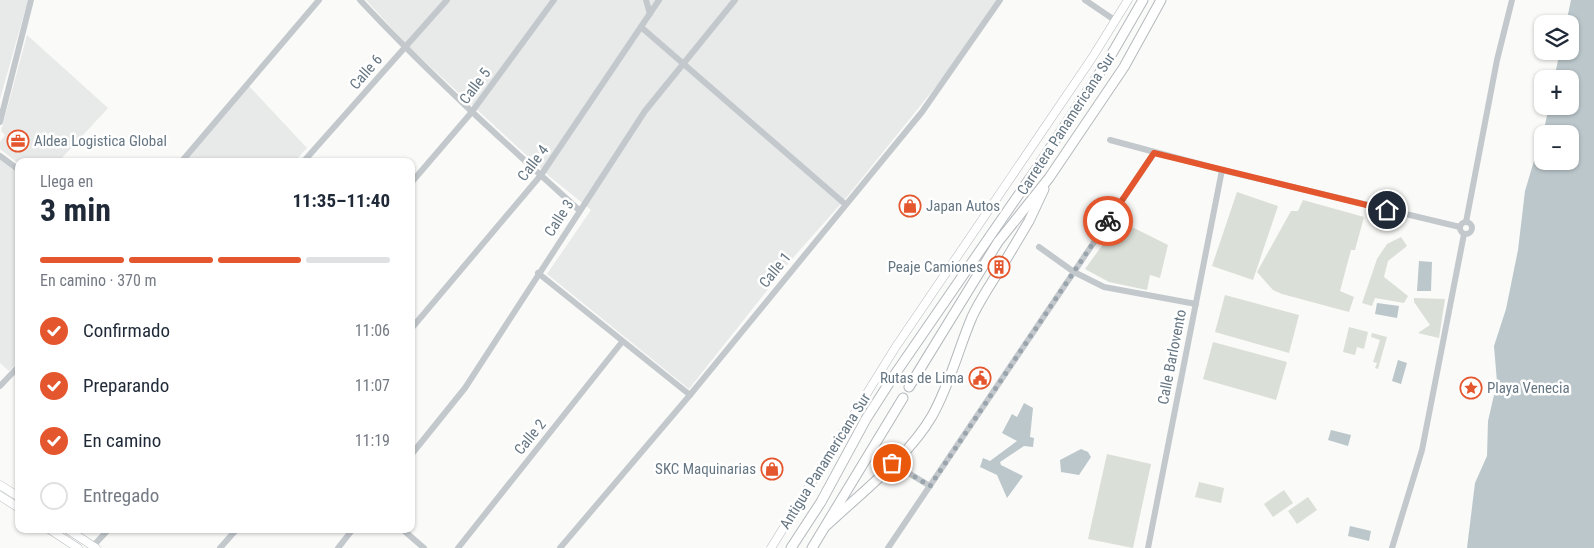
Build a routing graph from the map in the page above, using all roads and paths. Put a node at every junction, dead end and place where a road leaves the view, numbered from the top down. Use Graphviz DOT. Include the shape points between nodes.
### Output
graph roads {
  1 [pos="31,0"];
  2 [pos="319,0"];
  3 [pos="360,0"];
  4 [pos="448,0"];
  5 [pos="554,0"];
  6 [pos="646,0"];
  7 [pos="660,0"];
  8 [pos="735,0"];
  9 [pos="1000,0"];
  10 [pos="1085,0"];
  11 [pos="1128,0"];
  12 [pos="1143,0"];
  13 [pos="1161,0"];
  14 [pos="1512,0"];
  15 [pos="650,14"];
  16 [pos="1116,21"];
  17 [pos="641,27"];
  18 [pos="404,47"];
  19 [pos="683,63"];
  20 [pos="471,113"];
  21 [pos="0,122"];
  22 [pos="1110,140"];
  23 [pos="1154,153"];
  24 [pos="0,156"];
  25 [pos="185,158"];
  26 [pos="307,158"];
  27 [pos="15,167"];
  28 [pos="1222,170"];
  29 [pos="540,175"];
  30 [pos="415,178"];
  31 [pos="1049,178"];
  32 [pos="845,204"];
  33 [pos="579,210"];
  34 [pos="1466,222"];
  35 [pos="1460,227"];
  36 [pos="1464,234"];
  37 [pos="1039,247"];
  38 [pos="1004,263"];
  39 [pos="1074,272"];
  40 [pos="538,273"];
  41 [pos="997,274"];
  42 [pos="1196,304"];
  43 [pos="415,323"];
  44 [pos="622,342"];
  45 [pos="15,370"];
  46 [pos="0,386"];
  47 [pos="909,387"];
  48 [pos="690,395"];
  49 [pos="903,398"];
  50 [pos="415,450"];
  51 [pos="892,463"];
  52 [pos="0,485"];
  53 [pos="930,486"];
  54 [pos="15,494"];
  55 [pos="0,496"];
  56 [pos="15,505"];
  57 [pos="827,525"];
  58 [pos="55,533"];
  59 [pos="73,533"];
  60 [pos="106,533"];
  61 [pos="233,533"];
  62 [pos="350,533"];
  63 [pos="407,533"];
  64 [pos="94,547"];
  65 [pos="78,548"];
  66 [pos="220,548"];
  67 [pos="338,548"];
  68 [pos="424,548"];
  69 [pos="458,548"];
  70 [pos="560,548"];
  71 [pos="771,548"];
  72 [pos="791,548"];
  73 [pos="813,548"];
  74 [pos="888,548"];
  75 [pos="1148,548"];
  76 [pos="1392,548"];
  1 -- 21 [label="street"];
  2 -- 25 [label="street"];
  3 -- 18 [label="street"];
  4 -- 18 [label="street"];
  5 -- 20 [label="street, Calle 5"];
  6 -- 15 [label="street"];
  7 -- 15 [label="street, Calle 4"];
  8 -- 19 [label="street, Calle 3"];
  9 -- 32 [label="street, Calle 1" via="922,112"];
  10 -- 16 [label="street"];
  11 -- 16 [label="main road, Antigua Panamericana Sur"];
  12 -- 72 [label="highway, Carretera Panamericana Sur" via="1037,168 866,419 821,502"];
  13 -- 31 [label="highway, Carretera Panamericana Sur" via="1124,67"];
  14 -- 34 [label="street" via="1497,60"];
  15 -- 17 [label="street, Calle 4"];
  16 -- 71 [label="main road, Antigua Panamericana Sur" via="895,348"];
  17 -- 19 [label="street"];
  17 -- 29 [label="street, Calle 4"];
  18 -- 20 [label="street"];
  18 -- 26 [label="street"];
  19 -- 32 [label="street"];
  19 -- 33 [label="street, Calle 3" via="645,111"];
  20 -- 29 [label="street"];
  20 -- 30 [label="street, Calle 5"];
  22 -- 23 [label="street"];
  23 -- 28 [label="street"];
  23 -- 39 [label="street"];
  24 -- 27 [label="street"];
  28 -- 35 [label="street"];
  28 -- 42 [label="street, Calle Barlovento"];
  29 -- 33 [label="street"];
  29 -- 43 [label="street, Calle 4"];
  31 -- 38 [label="highway, Carretera Panamericana Sur" via="1029,222"];
  31 -- 47 [label="highway, Carretera Panamericana Sur" via="998,242"];
  32 -- 48 [label="street, Calle 1"];
  33 -- 40 [label="street, Calle 3"];
  34 -- 35 [label="street"];
  34 -- 36 [label="street" via="1472,224 1472,231"];
  35 -- 36 [label="street"];
  36 -- 76 [label="street" via="1422,450"];
  37 -- 39 [label="street"];
  39 -- 42 [label="street" via="1104,287"];
  39 -- 53 [label="street"];
  40 -- 44 [label="street"];
  40 -- 50 [label="street, Calle 3" via="465,388"];
  41 -- 51 [label="highway" via="973,315 946,390 932,417"];
  42 -- 75 [label="street, Calle Barlovento"];
  44 -- 48 [label="street"];
  44 -- 69 [label="street, Calle 2"];
  45 -- 46 [label="street"];
  48 -- 70 [label="street, Calle 1"];
  49 -- 57 [label="highway"];
  51 -- 53 [label="street"];
  51 -- 57 [label="highway"];
  52 -- 54 [label="main road"];
  53 -- 74 [label="street"];
  55 -- 56 [label="main road"];
  57 -- 73 [label="highway"];
  58 -- 65 [label="main road"];
  59 -- 64 [label="main road"];
  60 -- 64 [label="street"];
  61 -- 66 [label="street"];
  62 -- 67 [label="street"];
  63 -- 68 [label="street"];
}
